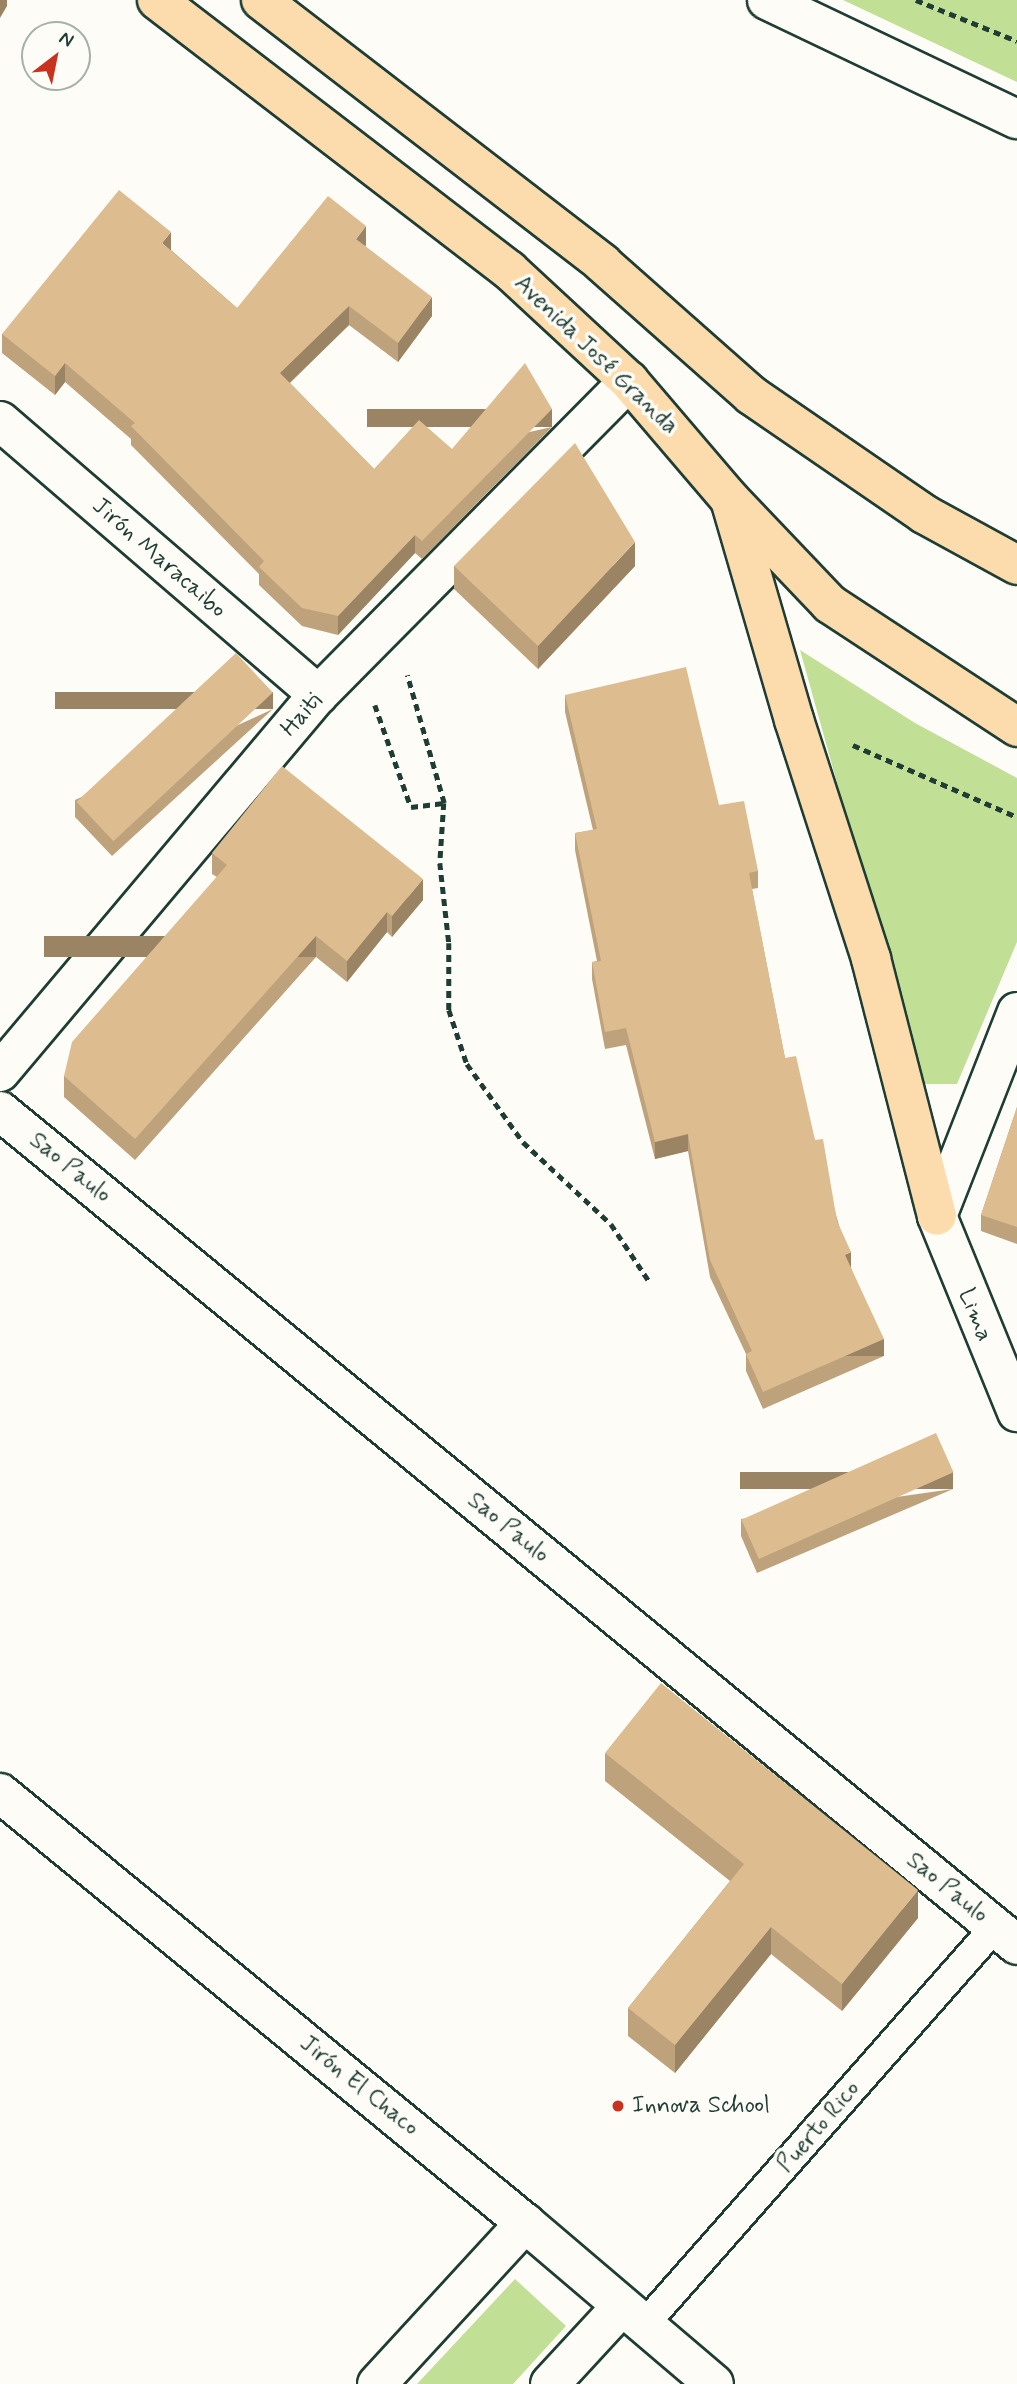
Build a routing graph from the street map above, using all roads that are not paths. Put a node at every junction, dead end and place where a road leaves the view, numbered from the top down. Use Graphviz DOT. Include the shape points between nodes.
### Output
graph roads {
  1 [pos="157,0"];
  2 [pos="261,0"];
  3 [pos="767,0"];
  4 [pos="1017,119"];
  5 [pos="628,381"];
  6 [pos="0,421"];
  7 [pos="729,498"];
  8 [pos="1017,565"];
  9 [pos="318,695"];
  10 [pos="1017,727"];
  11 [pos="1017,1012"];
  12 [pos="0,1072"];
  13 [pos="0,1111"];
  14 [pos="937,1216"];
  15 [pos="1017,1412"];
  16 [pos="0,1793"];
  17 [pos="1006,1936"];
  18 [pos="525,2223"];
  19 [pos="632,2317"];
  20 [pos="377,2384"];
  21 [pos="550,2384"];
  22 [pos="714,2384"];
  1 -- 5 [label="main road, Avenida José Granda" via="509,270"];
  2 -- 8 [label="main road" via="601,263 751,395 924,514"];
  3 -- 4 [label="street"];
  5 -- 7 [label="main road, Avenida José Granda"];
  5 -- 9 [label="street, Haiti"];
  6 -- 9 [label="street, Jirón Maracaibo"];
  7 -- 10 [label="main road, Avenida José Granda" via="831,604"];
  7 -- 14 [label="main road" via="794,720 872,959"];
  9 -- 12 [label="street, Haiti"];
  11 -- 14 [label="street"];
  13 -- 17 [label="street, Sao Paulo"];
  14 -- 15 [label="street, Lima"];
  16 -- 18 [label="street, Jirón El Chaco"];
  17 -- 19 [label="lane, Puerto Rico"];
  18 -- 19 [label="street, Jirón El Chaco"];
  18 -- 20 [label="street"];
  19 -- 21 [label="street"];
  19 -- 22 [label="street, Jirón El Chaco"];
}
